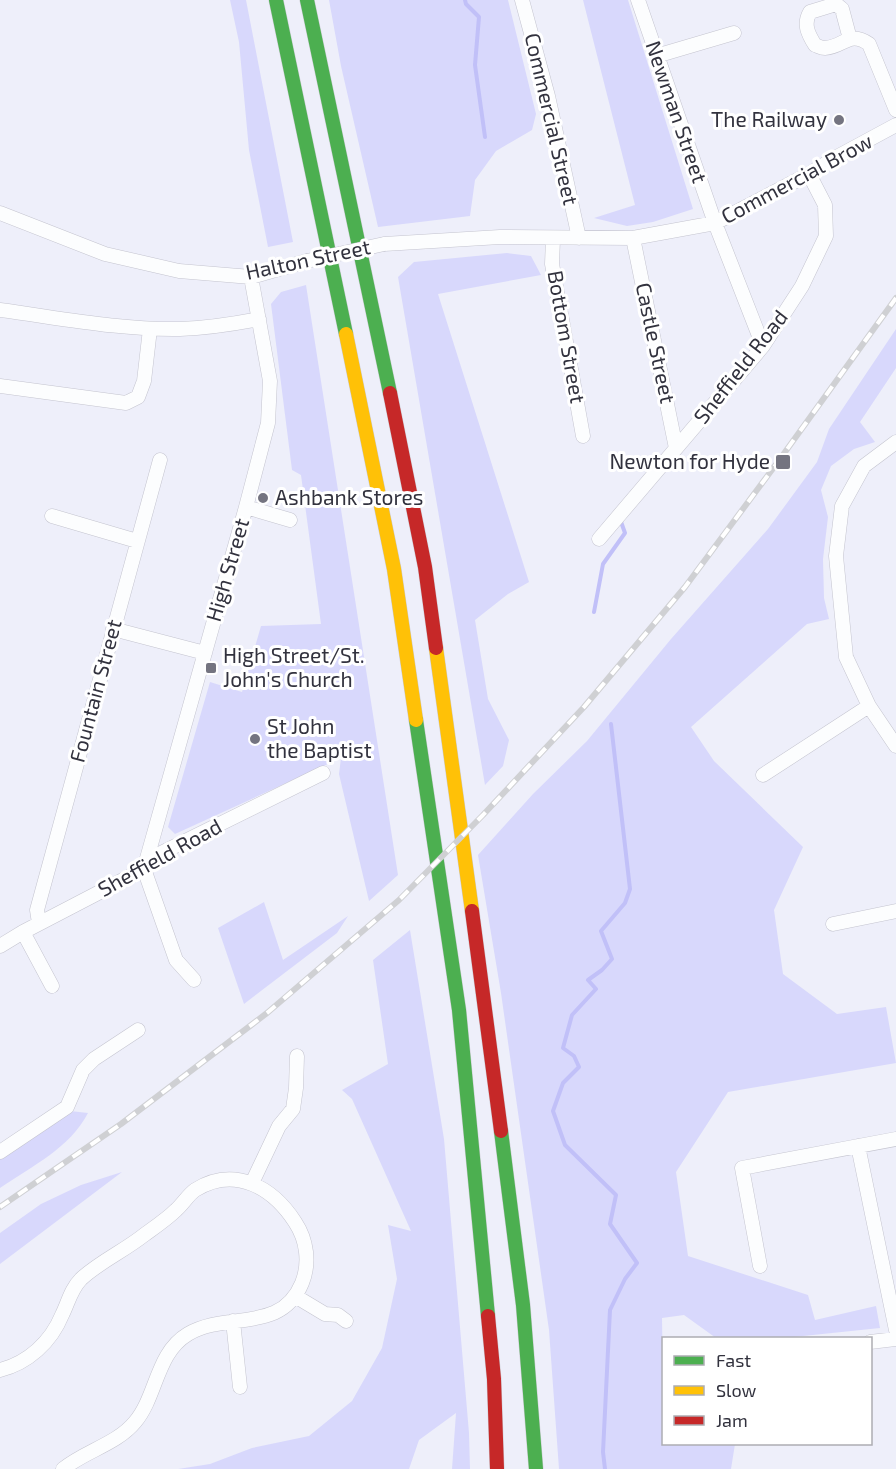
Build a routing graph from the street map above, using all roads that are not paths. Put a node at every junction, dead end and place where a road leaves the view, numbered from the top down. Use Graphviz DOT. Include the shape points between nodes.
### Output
graph roads {
  1 [pos="276,0"];
  2 [pos="307,0"];
  3 [pos="522,0"];
  4 [pos="638,0"];
  5 [pos="734,33"];
  6 [pos="850,39"];
  7 [pos="656,56"];
  8 [pos="896,110"];
  9 [pos="896,125"];
  10 [pos="809,174"];
  11 [pos="0,213"];
  12 [pos="715,223"];
  13 [pos="553,238"];
  14 [pos="579,238"];
  15 [pos="633,238"];
  16 [pos="251,277"];
  17 [pos="0,310"];
  18 [pos="259,319"];
  19 [pos="150,329"];
  20 [pos="763,346"];
  21 [pos="0,386"];
  22 [pos="583,436"];
  23 [pos="896,442"];
  24 [pos="676,448"];
  25 [pos="160,460"];
  26 [pos="246,507"];
  27 [pos="52,516"];
  28 [pos="290,520"];
  29 [pos="599,538"];
  30 [pos="137,541"];
  31 [pos="113,629"];
  32 [pos="205,654"];
  33 [pos="869,705"];
  34 [pos="896,746"];
  35 [pos="323,773"];
  36 [pos="763,775"];
  37 [pos="145,864"];
  38 [pos="896,911"];
  39 [pos="39,923"];
  40 [pos="833,924"];
  41 [pos="23,932"];
  42 [pos="0,946"];
  43 [pos="194,980"];
  44 [pos="52,986"];
  45 [pos="138,1030"];
  46 [pos="297,1056"];
  47 [pos="896,1139"];
  48 [pos="858,1146"];
  49 [pos="0,1152"];
  50 [pos="252,1183"];
  51 [pos="760,1266"];
  52 [pos="295,1296"];
  53 [pos="233,1321"];
  54 [pos="346,1321"];
  55 [pos="896,1330"];
  56 [pos="896,1339"];
  57 [pos="872,1342"];
  58 [pos="0,1370"];
  59 [pos="240,1387"];
  60 [pos="63,1469"];
  61 [pos="497,1469"];
  62 [pos="536,1469"];
  1 -- 61 [label="highway" via="393,568 459,1010 494,1379"];
  2 -- 62 [label="highway" via="425,567 523,1305"];
  3 -- 14 [label="street, Commercial Street"];
  4 -- 7 [label="street, Newman Street"];
  5 -- 7 [label="street"];
  6 -- 8 [label="street" via="861,38 869,44"];
  7 -- 12 [label="street, Newman Street"];
  9 -- 10 [label="street, Commercial Brow"];
  10 -- 12 [label="street, Commercial Brow"];
  10 -- 20 [label="street, Sheffield Road" via="825,205 826,236 802,286"];
  11 -- 16 [label="street, Halton Street" via="105,255 179,271"];
  12 -- 15 [label="street, Commercial Brow"];
  12 -- 20 [label="street, Newman Street"];
  13 -- 14 [label="street, Commercial Brow"];
  13 -- 16 [label="street, Halton Street, bridge" via="384,244"];
  13 -- 22 [label="street, Bottom Street" via="552,264"];
  14 -- 15 [label="street, Commercial Brow"];
  15 -- 24 [label="street, Castle Street"];
  16 -- 18 [label="street, High Street"];
  17 -- 19 [label="street"];
  18 -- 19 [label="street" via="221,326"];
  18 -- 26 [label="street, High Street" via="270,381 268,423"];
  19 -- 21 [label="street" via="144,381 138,397 126,403"];
  20 -- 24 [label="street, Sheffield Road"];
  23 -- 33 [label="street" via="864,466 842,506 836,556 846,657"];
  24 -- 29 [label="street, Sheffield Road"];
  25 -- 30 [label="street, Fountain Street"];
  26 -- 28 [label="street"];
  26 -- 32 [label="street, High Street"];
  27 -- 30 [label="street"];
  30 -- 31 [label="street, Fountain Street"];
  31 -- 32 [label="street"];
  31 -- 39 [label="street, Fountain Street" via="37,910"];
  32 -- 37 [label="street, High Street"];
  33 -- 34 [label="street"];
  33 -- 36 [label="street"];
  35 -- 37 [label="street, Sheffield Road"];
  37 -- 39 [label="street, Sheffield Road"];
  37 -- 43 [label="street" via="176,960"];
  38 -- 40 [label="street"];
  39 -- 41 [label="street, Sheffield Road"];
  41 -- 42 [label="street, Sheffield Road"];
  41 -- 44 [label="street"];
  45 -- 49 [label="street" via="83,1070 67,1107"];
  46 -- 50 [label="street" via="292,1109 279,1126"];
  47 -- 48 [label="street"];
  48 -- 51 [label="street" via="742,1168"];
  48 -- 55 [label="street"];
  50 -- 52 [label="street" via="280,1201 299,1228 306,1266"];
  50 -- 58 [label="street" via="222,1181 193,1191 175,1211 80,1280 44,1344 27,1359"];
  52 -- 53 [label="street" via="269,1316"];
  52 -- 54 [label="street"];
  53 -- 59 [label="street"];
  53 -- 60 [label="street" via="210,1324 180,1340 158,1374 136,1421 122,1434"];
  56 -- 57 [label="street"];
}
